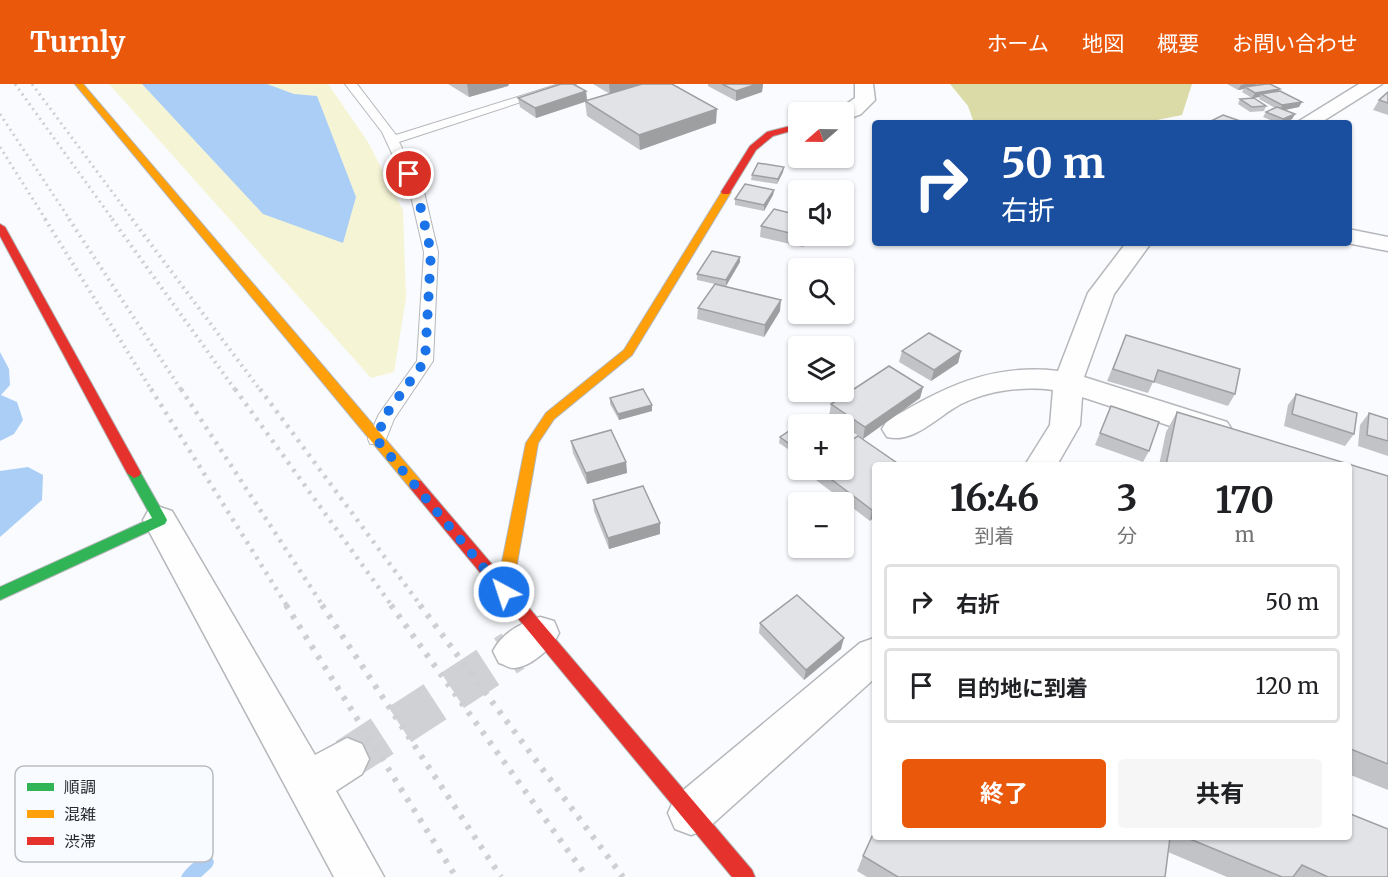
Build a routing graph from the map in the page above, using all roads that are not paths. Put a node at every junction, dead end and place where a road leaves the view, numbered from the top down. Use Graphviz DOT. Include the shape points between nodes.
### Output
graph roads {
  1 [pos="79,84"];
  2 [pos="351,84"];
  3 [pos="570,84"];
  4 [pos="864,84"];
  5 [pos="1373,84"];
  6 [pos="854,110"];
  7 [pos="1311,120"];
  8 [pos="788,129"];
  9 [pos="392,140"];
  10 [pos="0,227"];
  11 [pos="1352,237"];
  12 [pos="1388,244"];
  13 [pos="1137,246"];
  14 [pos="6,251"];
  15 [pos="1068,382"];
  16 [pos="898,429"];
  17 [pos="377,440"];
  18 [pos="1248,440"];
  19 [pos="1043,462"];
  20 [pos="160,520"];
  21 [pos="504,592"];
  22 [pos="0,594"];
  23 [pos="872,657"];
  24 [pos="347,759"];
  25 [pos="308,784"];
  26 [pos="691,813"];
  27 [pos="360,877"];
  28 [pos="745,877"];
  1 -- 17 [label="street"];
  2 -- 9 [label="lane"];
  3 -- 9 [label="lane"];
  4 -- 6 [label="street" via="865,100"];
  5 -- 7 [label="street"];
  8 -- 21 [label="street" via="770,134 753,148 628,352 550,416 532,443"];
  9 -- 17 [label="lane" via="417,192 431,252 429,318 425,361 384,417"];
  10 -- 14 [label="street"];
  11 -- 12 [label="street"];
  13 -- 15 [label="street" via="1101,293"];
  14 -- 20 [label="street"];
  15 -- 16 [label="street" via="1028,377 994,383 952,396"];
  15 -- 18 [label="street"];
  15 -- 19 [label="street" via="1065,424"];
  17 -- 21 [label="street"];
  20 -- 22 [label="street"];
  20 -- 25 [label="street"];
  21 -- 26 [label="street" via="526,642"];
  23 -- 26 [label="street"];
  24 -- 25 [label="street"];
  25 -- 27 [label="street"];
  26 -- 28 [label="street"];
}
